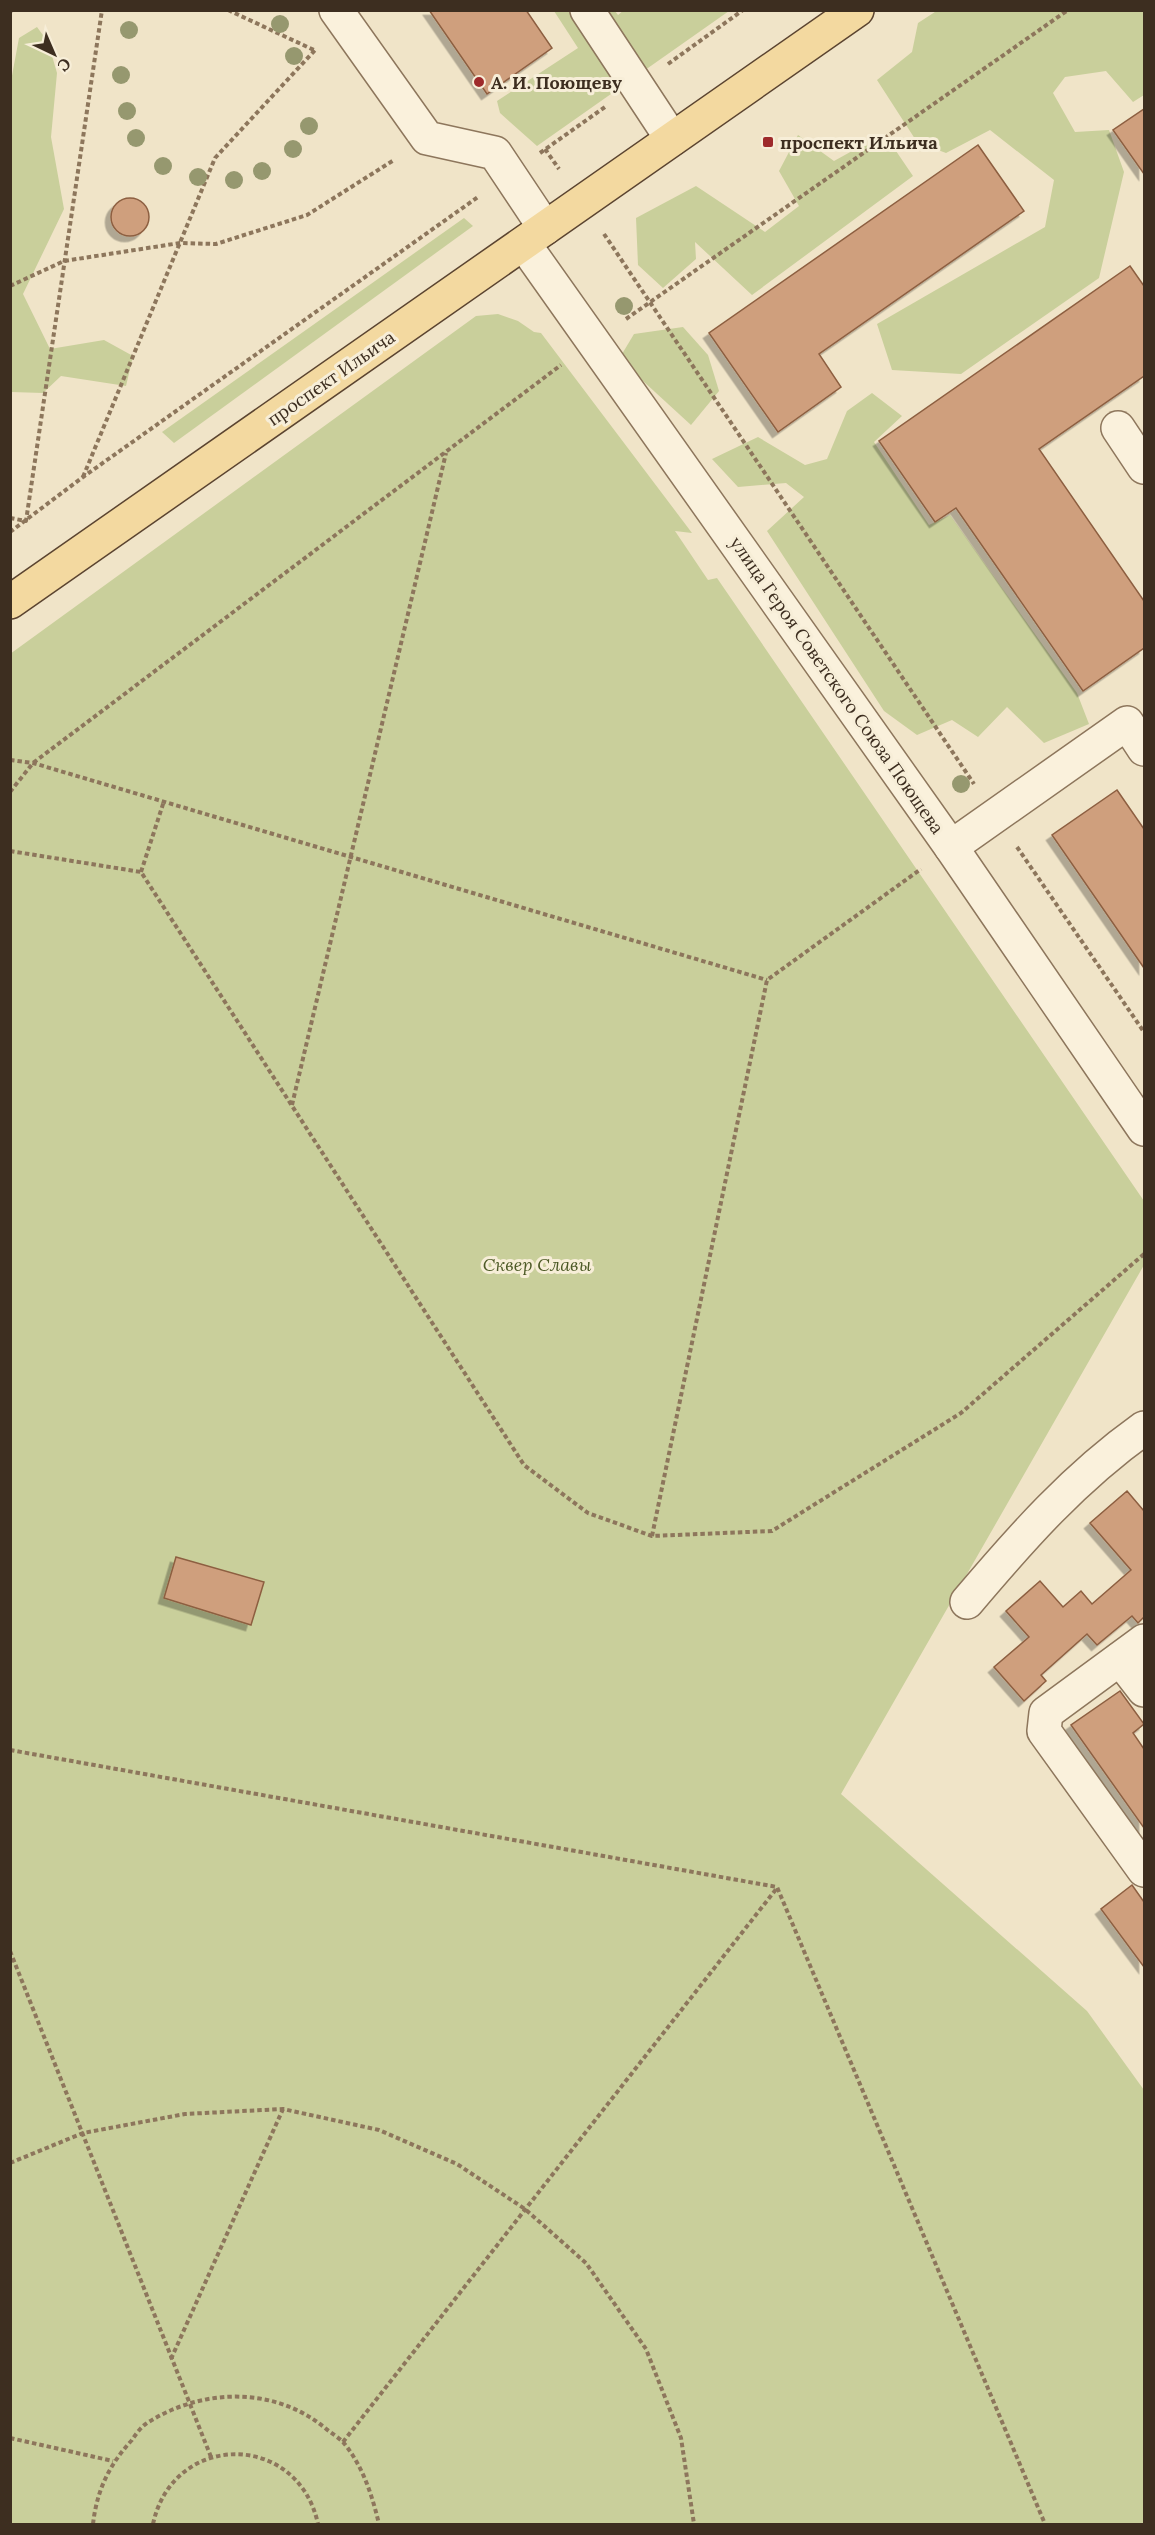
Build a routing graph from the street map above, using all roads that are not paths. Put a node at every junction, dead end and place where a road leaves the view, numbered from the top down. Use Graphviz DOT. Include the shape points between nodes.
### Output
graph roads {
  1 [pos="587,10"];
  2 [pos="857,10"];
  3 [pos="340,16"];
  4 [pos="672,139"];
  5 [pos="534,236"];
  6 [pos="1118,428"];
  7 [pos="1144,467"];
  8 [pos="10,602"];
  9 [pos="1139,728"];
  10 [pos="951,847"];
  11 [pos="1144,1129"];
  12 [pos="1144,1428"];
  13 [pos="967,1602"];
  14 [pos="1132,1650"];
  15 [pos="1144,1690"];
  16 [pos="1144,1870"];
  1 -- 4 [label="street"];
  2 -- 4 [label="main road, проспект Ильича"];
  3 -- 5 [label="street, улица Героя Советского Союза Поющева" via="427,138 495,153 509,175"];
  4 -- 5 [label="main road, проспект Ильича"];
  5 -- 8 [label="main road, проспект Ильича"];
  5 -- 10 [label="street, улица Героя Советского Союза Поющева"];
  6 -- 7 [label="street"];
  9 -- 10 [label="street"];
  10 -- 11 [label="street, улица Героя Советского Союза Поющева"];
  12 -- 13 [label="street" via="1112,1451 1034,1524"];
  14 -- 15 [label="street"];
  14 -- 16 [label="street" via="1046,1713 1044,1731"];
}
